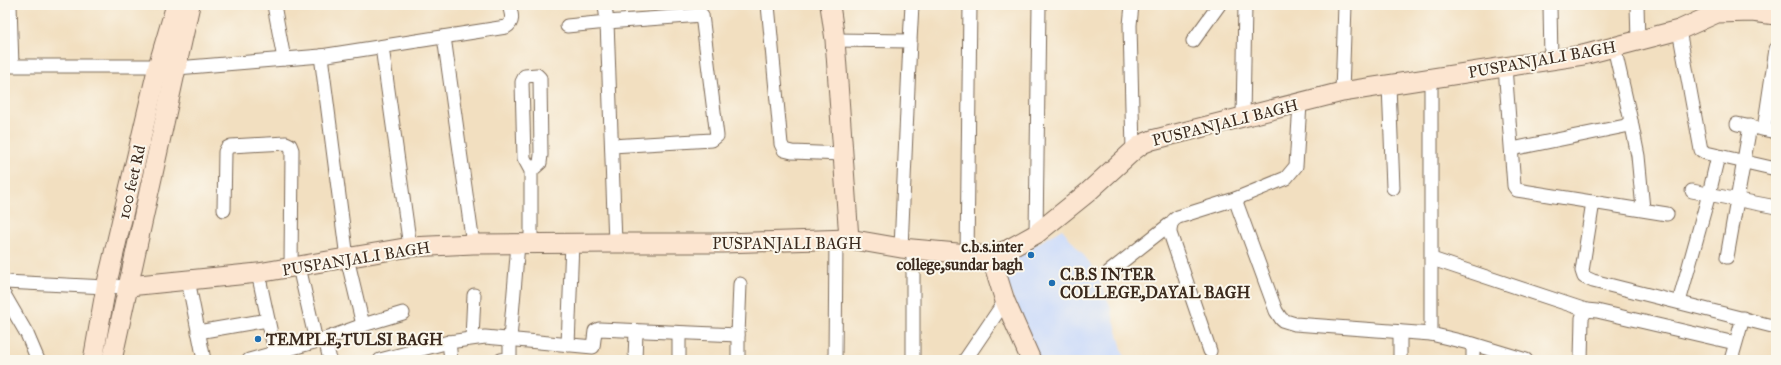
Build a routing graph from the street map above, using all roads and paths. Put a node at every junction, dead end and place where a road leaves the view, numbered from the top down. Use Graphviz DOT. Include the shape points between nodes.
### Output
graph roads {
  1 [pos="10,5"];
  2 [pos="176,5"];
  3 [pos="190,5"];
  4 [pos="274,5"];
  5 [pos="509,5"];
  6 [pos="605,5"];
  7 [pos="768,5"];
  8 [pos="830,5"];
  9 [pos="912,5"];
  10 [pos="970,5"];
  11 [pos="1039,5"];
  12 [pos="1132,5"];
  13 [pos="1219,5"];
  14 [pos="1245,5"];
  15 [pos="1345,5"];
  16 [pos="1550,5"];
  17 [pos="1637,5"];
  18 [pos="703,10"];
  19 [pos="1776,15"];
  20 [pos="607,22"];
  21 [pos="567,26"];
  22 [pos="1679,30"];
  23 [pos="444,38"];
  24 [pos="835,40"];
  25 [pos="1638,40"];
  26 [pos="910,41"];
  27 [pos="1193,41"];
  28 [pos="382,47"];
  29 [pos="1614,47"];
  30 [pos="1776,49"];
  31 [pos="321,56"];
  32 [pos="284,59"];
  33 [pos="1550,60"];
  34 [pos="158,66"];
  35 [pos="1505,67"];
  36 [pos="177,68"];
  37 [pos="1431,78"];
  38 [pos="1388,85"];
  39 [pos="1342,92"];
  40 [pos="1300,104"];
  41 [pos="1243,117"];
  42 [pos="1631,121"];
  43 [pos="1737,124"];
  44 [pos="1750,126"];
  45 [pos="1770,131"];
  46 [pos="612,146"];
  47 [pos="1512,149"];
  48 [pos="1133,151"];
  49 [pos="843,154"];
  50 [pos="1718,156"];
  51 [pos="1744,162"];
  52 [pos="1776,169"];
  53 [pos="531,171"];
  54 [pos="1393,188"];
  55 [pos="1692,191"];
  56 [pos="1709,194"];
  57 [pos="1235,199"];
  58 [pos="1738,199"];
  59 [pos="1593,202"];
  60 [pos="1776,208"];
  61 [pos="1643,209"];
  62 [pos="224,210"];
  63 [pos="1667,214"];
  64 [pos="1170,224"];
  65 [pos="1036,234"];
  66 [pos="842,240"];
  67 [pos="615,242"];
  68 [pos="572,243"];
  69 [pos="472,244"];
  70 [pos="525,244"];
  71 [pos="410,247"];
  72 [pos="907,248"];
  73 [pos="967,255"];
  74 [pos="991,256"];
  75 [pos="1727,257"];
  76 [pos="347,258"];
  77 [pos="1432,259"];
  78 [pos="295,268"];
  79 [pos="1109,272"];
  80 [pos="258,273"];
  81 [pos="188,280"];
  82 [pos="5,282"];
  83 [pos="740,284"];
  84 [pos="129,286"];
  85 [pos="106,287"];
  86 [pos="474,295"];
  87 [pos="5,296"];
  88 [pos="1005,301"];
  89 [pos="1679,302"];
  90 [pos="1586,310"];
  91 [pos="403,313"];
  92 [pos="1743,318"];
  93 [pos="268,320"];
  94 [pos="363,325"];
  95 [pos="1776,327"];
  96 [pos="636,331"];
  97 [pos="198,332"];
  98 [pos="1400,332"];
  99 [pos="679,333"];
  100 [pos="1431,334"];
  101 [pos="738,335"];
  102 [pos="472,338"];
  103 [pos="510,339"];
  104 [pos="321,340"];
  105 [pos="449,342"];
  106 [pos="1735,343"];
  107 [pos="1473,344"];
  108 [pos="568,345"];
  109 [pos="1210,351"];
  110 [pos="275,352"];
  111 [pos="593,354"];
  112 [pos="38,360"];
  113 [pos="93,360"];
  114 [pos="112,360"];
  115 [pos="204,360"];
  116 [pos="249,360"];
  117 [pos="330,360"];
  118 [pos="380,360"];
  119 [pos="451,360"];
  120 [pos="501,360"];
  121 [pos="635,360"];
  122 [pos="679,360"];
  123 [pos="738,360"];
  124 [pos="835,360"];
  125 [pos="913,360"];
  126 [pos="965,360"];
  127 [pos="1031,360"];
  128 [pos="1400,360"];
  129 [pos="1473,360"];
  130 [pos="1526,360"];
  131 [pos="1581,360"];
  132 [pos="1731,360"];
  1 -- 34 [label="street" via="12,66"];
  2 -- 34 [label="street, 100 feet Rd"];
  3 -- 36 [label="street"];
  4 -- 32 [label="street"];
  5 -- 23 [label="street" via="512,20 509,25"];
  6 -- 20 [label="street"];
  7 -- 49 [label="street" via="781,144 784,150"];
  8 -- 24 [label="street"];
  9 -- 26 [label="street"];
  10 -- 73 [label="street"];
  11 -- 65 [label="street"];
  12 -- 48 [label="street" via="1130,25"];
  13 -- 27 [label="street"];
  14 -- 41 [label="street"];
  15 -- 39 [label="street"];
  16 -- 33 [label="street"];
  17 -- 25 [label="street"];
  18 -- 20 [label="street"];
  18 -- 46 [label="street" via="716,139"];
  19 -- 22 [label="street, PUSPANJALI BAGH" via="1752,12 1718,13"];
  20 -- 21 [label="street"];
  20 -- 46 [label="street"];
  22 -- 25 [label="street, PUSPANJALI BAGH"];
  22 -- 50 [label="street" via="1699,147"];
  23 -- 28 [label="street"];
  23 -- 69 [label="street"];
  24 -- 26 [label="street"];
  24 -- 49 [label="street"];
  25 -- 29 [label="street, PUSPANJALI BAGH"];
  26 -- 72 [label="street"];
  28 -- 31 [label="street"];
  28 -- 71 [label="street"];
  29 -- 33 [label="street, PUSPANJALI BAGH"];
  29 -- 42 [label="street"];
  30 -- 45 [label="street"];
  31 -- 32 [label="street"];
  31 -- 76 [label="street"];
  32 -- 36 [label="street"];
  33 -- 35 [label="street, PUSPANJALI BAGH"];
  34 -- 85 [label="street, 100 feet Rd"];
  35 -- 37 [label="street, PUSPANJALI BAGH"];
  35 -- 47 [label="street"];
  36 -- 84 [label="street"];
  37 -- 38 [label="street, PUSPANJALI BAGH"];
  37 -- 77 [label="street"];
  38 -- 39 [label="street, PUSPANJALI BAGH"];
  38 -- 54 [label="street"];
  39 -- 40 [label="street, PUSPANJALI BAGH"];
  40 -- 41 [label="street, PUSPANJALI BAGH"];
  40 -- 57 [label="street" via="1296,166 1293,172 1286,178"];
  41 -- 48 [label="street, PUSPANJALI BAGH" via="1152,140"];
  42 -- 47 [label="street" via="1625,126"];
  42 -- 61 [label="street" via="1638,156"];
  43 -- 44 [label="street"];
  44 -- 45 [label="street"];
  44 -- 51 [label="street"];
  46 -- 67 [label="street"];
  47 -- 59 [label="street" via="1516,190"];
  48 -- 65 [label="street, PUSPANJALI BAGH"];
  49 -- 66 [label="street"];
  50 -- 51 [label="street"];
  50 -- 56 [label="street"];
  51 -- 52 [label="street"];
  51 -- 58 [label="street"];
  53 -- 53 [label="street" via="524,158 522,82 525,76 537,75 540,78 541,155 540,162"];
  53 -- 70 [label="street"];
  55 -- 56 [label="street"];
  56 -- 58 [label="street"];
  56 -- 89 [label="street"];
  57 -- 64 [label="street" via="1178,217"];
  57 -- 98 [label="street" via="1276,311 1282,320 1295,324"];
  58 -- 60 [label="street"];
  58 -- 75 [label="street"];
  59 -- 61 [label="street"];
  59 -- 89 [label="street" via="1582,271 1584,277"];
  61 -- 63 [label="street"];
  62 -- 78 [label="street" via="227,148 286,143 290,145"];
  64 -- 79 [label="street"];
  64 -- 109 [label="street" via="1170,233"];
  65 -- 74 [label="street, PUSPANJALI BAGH"];
  66 -- 67 [label="street, PUSPANJALI BAGH"];
  66 -- 72 [label="street, PUSPANJALI BAGH"];
  66 -- 124 [label="street"];
  67 -- 68 [label="street, PUSPANJALI BAGH"];
  68 -- 70 [label="street, PUSPANJALI BAGH"];
  68 -- 108 [label="street"];
  69 -- 70 [label="street, PUSPANJALI BAGH"];
  69 -- 71 [label="street, PUSPANJALI BAGH"];
  70 -- 103 [label="street"];
  71 -- 76 [label="street, PUSPANJALI BAGH"];
  72 -- 73 [label="street, PUSPANJALI BAGH"];
  72 -- 125 [label="street"];
  73 -- 74 [label="street, PUSPANJALI BAGH"];
  74 -- 88 [label="street"];
  76 -- 78 [label="street, PUSPANJALI BAGH"];
  76 -- 94 [label="street"];
  77 -- 90 [label="street"];
  77 -- 100 [label="street"];
  78 -- 80 [label="street, PUSPANJALI BAGH"];
  78 -- 104 [label="street"];
  80 -- 81 [label="street, PUSPANJALI BAGH"];
  80 -- 93 [label="street"];
  81 -- 84 [label="street, PUSPANJALI BAGH"];
  81 -- 97 [label="street"];
  82 -- 85 [label="street"];
  83 -- 101 [label="street"];
  84 -- 85 [label="street"];
  84 -- 114 [label="street"];
  85 -- 113 [label="street, 100 feet Rd"];
  86 -- 102 [label="street"];
  87 -- 112 [label="street" via="27,334"];
  88 -- 126 [label="street"];
  88 -- 127 [label="street"];
  89 -- 92 [label="street"];
  90 -- 106 [label="street"];
  90 -- 131 [label="street" via="1582,318"];
  91 -- 94 [label="street"];
  92 -- 95 [label="street"];
  92 -- 106 [label="street"];
  93 -- 97 [label="street"];
  93 -- 110 [label="street"];
  94 -- 104 [label="street"];
  96 -- 99 [label="street"];
  96 -- 111 [label="street" via="596,330"];
  96 -- 121 [label="street"];
  97 -- 115 [label="street"];
  98 -- 100 [label="street"];
  98 -- 128 [label="street"];
  99 -- 101 [label="street"];
  99 -- 122 [label="street"];
  100 -- 107 [label="street"];
  101 -- 123 [label="street"];
  102 -- 103 [label="street"];
  102 -- 105 [label="street"];
  103 -- 108 [label="street"];
  103 -- 120 [label="street" via="510,356"];
  104 -- 110 [label="street"];
  104 -- 117 [label="street"];
  105 -- 118 [label="street"];
  105 -- 119 [label="street"];
  106 -- 132 [label="street"];
  107 -- 129 [label="street"];
  107 -- 130 [label="street"];
  108 -- 111 [label="street"];
  110 -- 116 [label="street"];
}
